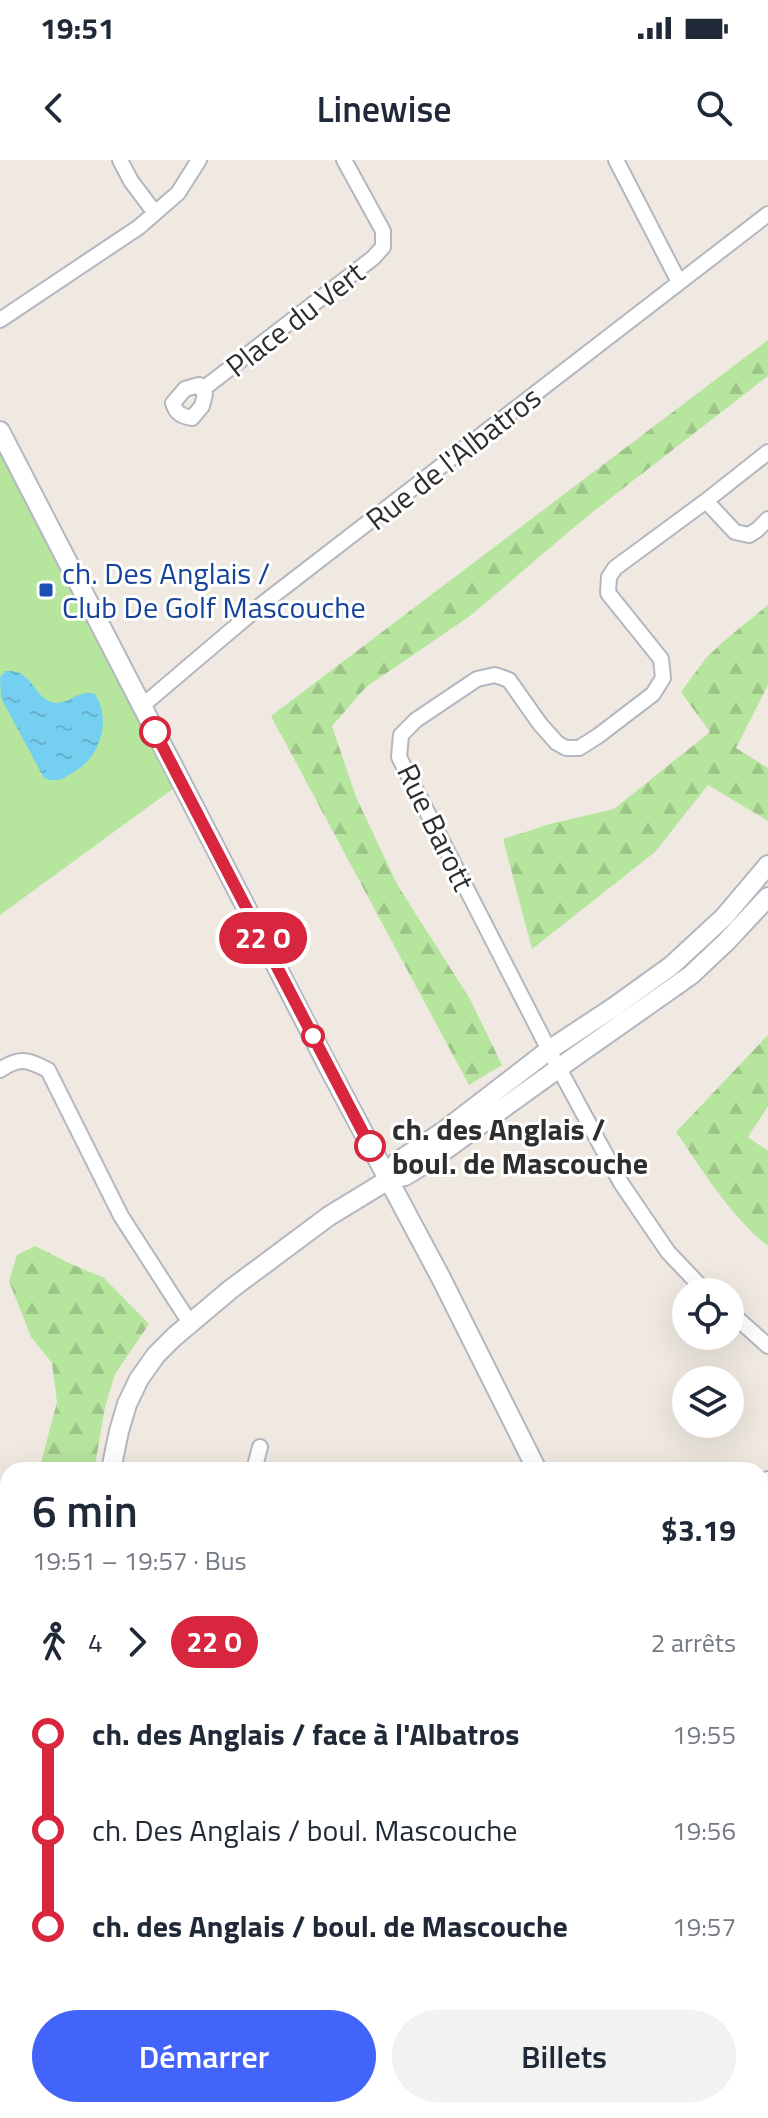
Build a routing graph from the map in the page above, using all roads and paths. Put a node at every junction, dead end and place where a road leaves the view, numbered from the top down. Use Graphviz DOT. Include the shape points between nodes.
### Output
graph roads {
  1 [pos="120,160"];
  2 [pos="199,160"];
  3 [pos="344,160"];
  4 [pos="616,160"];
  5 [pos="155,213"];
  6 [pos="768,214"];
  7 [pos="679,282"];
  8 [pos="0,320"];
  9 [pos="203,389"];
  10 [pos="0,431"];
  11 [pos="768,452"];
  12 [pos="706,501"];
  13 [pos="768,519"];
  14 [pos="142,706"];
  15 [pos="768,865"];
  16 [pos="768,897"];
  17 [pos="549,1050"];
  18 [pos="558,1068"];
  19 [pos="0,1070"];
  20 [pos="388,1180"];
  21 [pos="693,1278"];
  22 [pos="190,1323"];
  23 [pos="744,1325"];
  24 [pos="768,1346"];
  25 [pos="260,1447"];
  26 [pos="113,1462"];
  27 [pos="256,1462"];
  28 [pos="533,1462"];
  1 -- 5 [label="street"];
  2 -- 5 [label="street" via="178,193"];
  3 -- 9 [label="street, Place du Vert" via="383,231 383,247"];
  4 -- 7 [label="street"];
  5 -- 8 [label="street"];
  6 -- 7 [label="street, Rue de l'Albatros"];
  7 -- 14 [label="street, Rue de l'Albatros" via="261,605"];
  10 -- 14 [label="street"];
  11 -- 12 [label="street, Rue Barott"];
  12 -- 13 [label="street" via="735,532 749,535"];
  12 -- 17 [label="street, Rue Barott" via="609,577 608,593 661,659 663,678 646,700 579,748 566,748 540,724 509,680 495,675 477,679 401,735 399,757"];
  14 -- 20 [label="street"];
  15 -- 17 [label="street" via="724,917 671,966"];
  16 -- 18 [label="street" via="691,975"];
  17 -- 18 [label="street, Rue Barott"];
  17 -- 20 [label="street" via="397,1162"];
  18 -- 20 [label="street" via="424,1164"];
  18 -- 21 [label="street, Rue Barott" via="621,1183 668,1252"];
  19 -- 22 [label="street" via="12,1062 30,1061 48,1070 121,1216"];
  20 -- 22 [label="street" via="295,1239"];
  20 -- 28 [label="street"];
  22 -- 26 [label="street" via="139,1379"];
  23 -- 24 [label="street"];
  25 -- 27 [label="street"];
}
